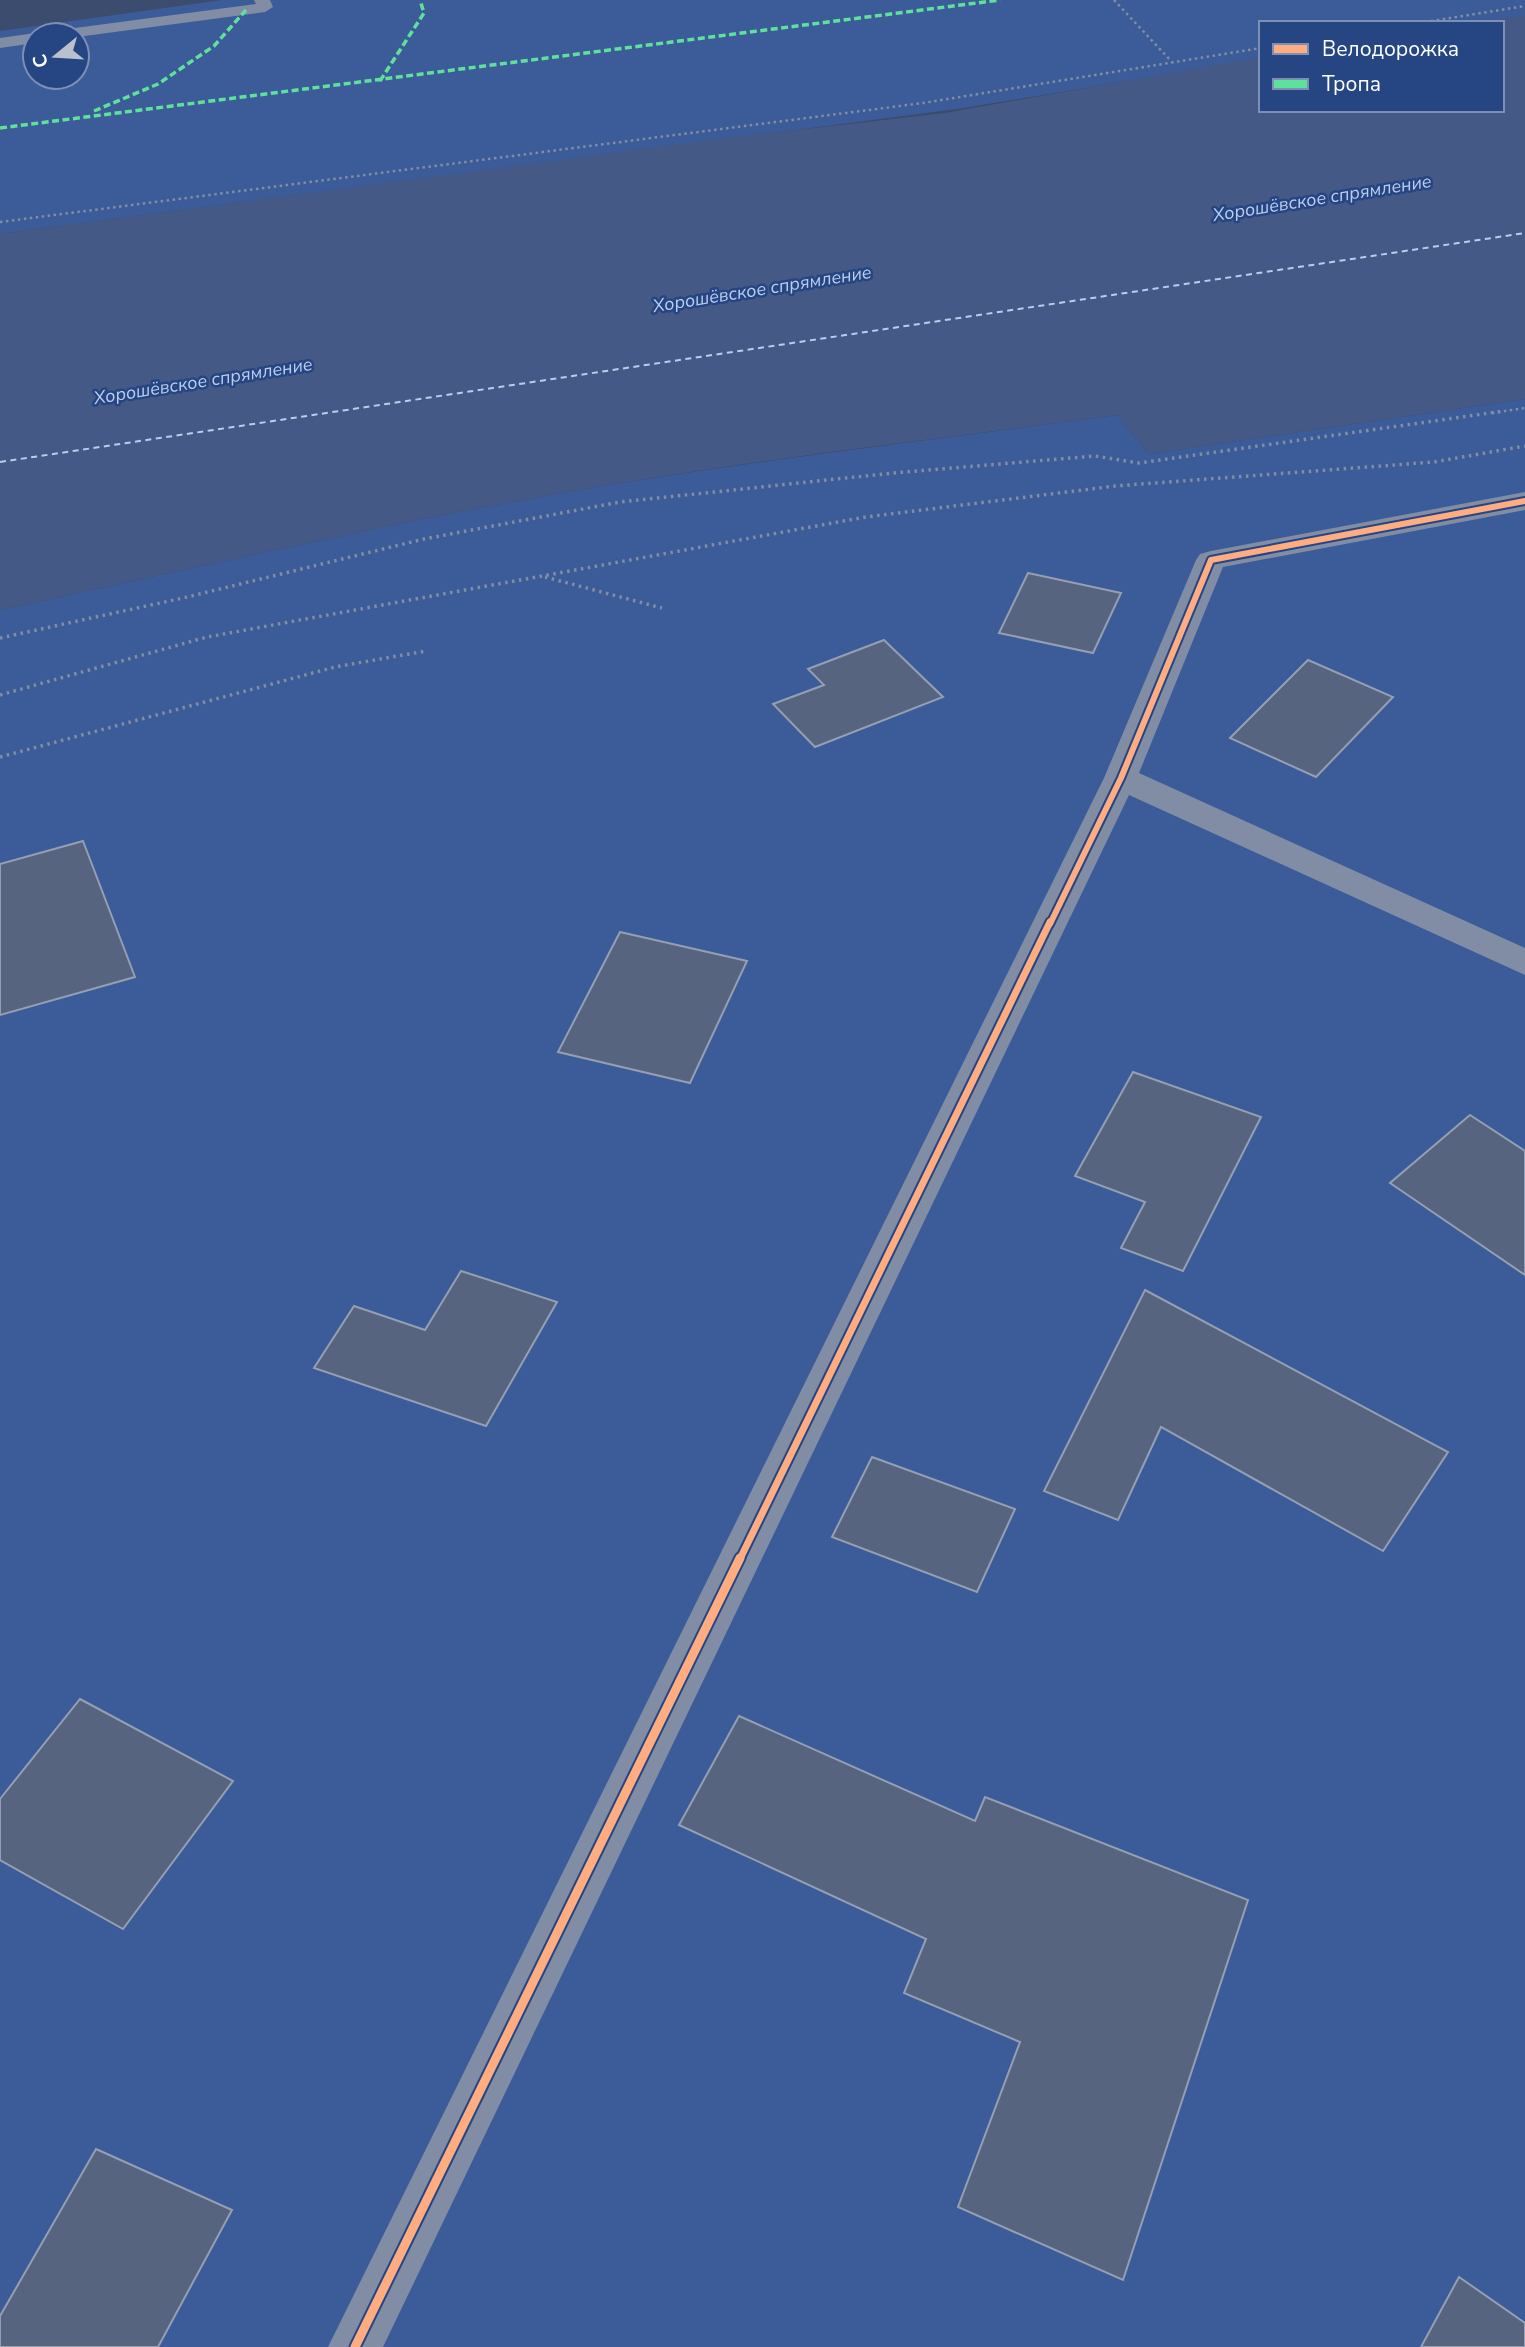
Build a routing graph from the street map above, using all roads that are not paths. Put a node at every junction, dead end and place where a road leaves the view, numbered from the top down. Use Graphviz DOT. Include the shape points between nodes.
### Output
graph roads {
  1 [pos="262,0"];
  2 [pos="91,31"];
  3 [pos="21,40"];
  4 [pos="0,43"];
  5 [pos="1525,501"];
  6 [pos="1121,778"];
  7 [pos="1525,963"];
  8 [pos="355,2347"];
  1 -- 2 [label="lane" via="265,7"];
  3 -- 4 [label="lane"];
  5 -- 6 [label="street" via="1211,560"];
  6 -- 7 [label="street"];
  6 -- 8 [label="street"];
}
